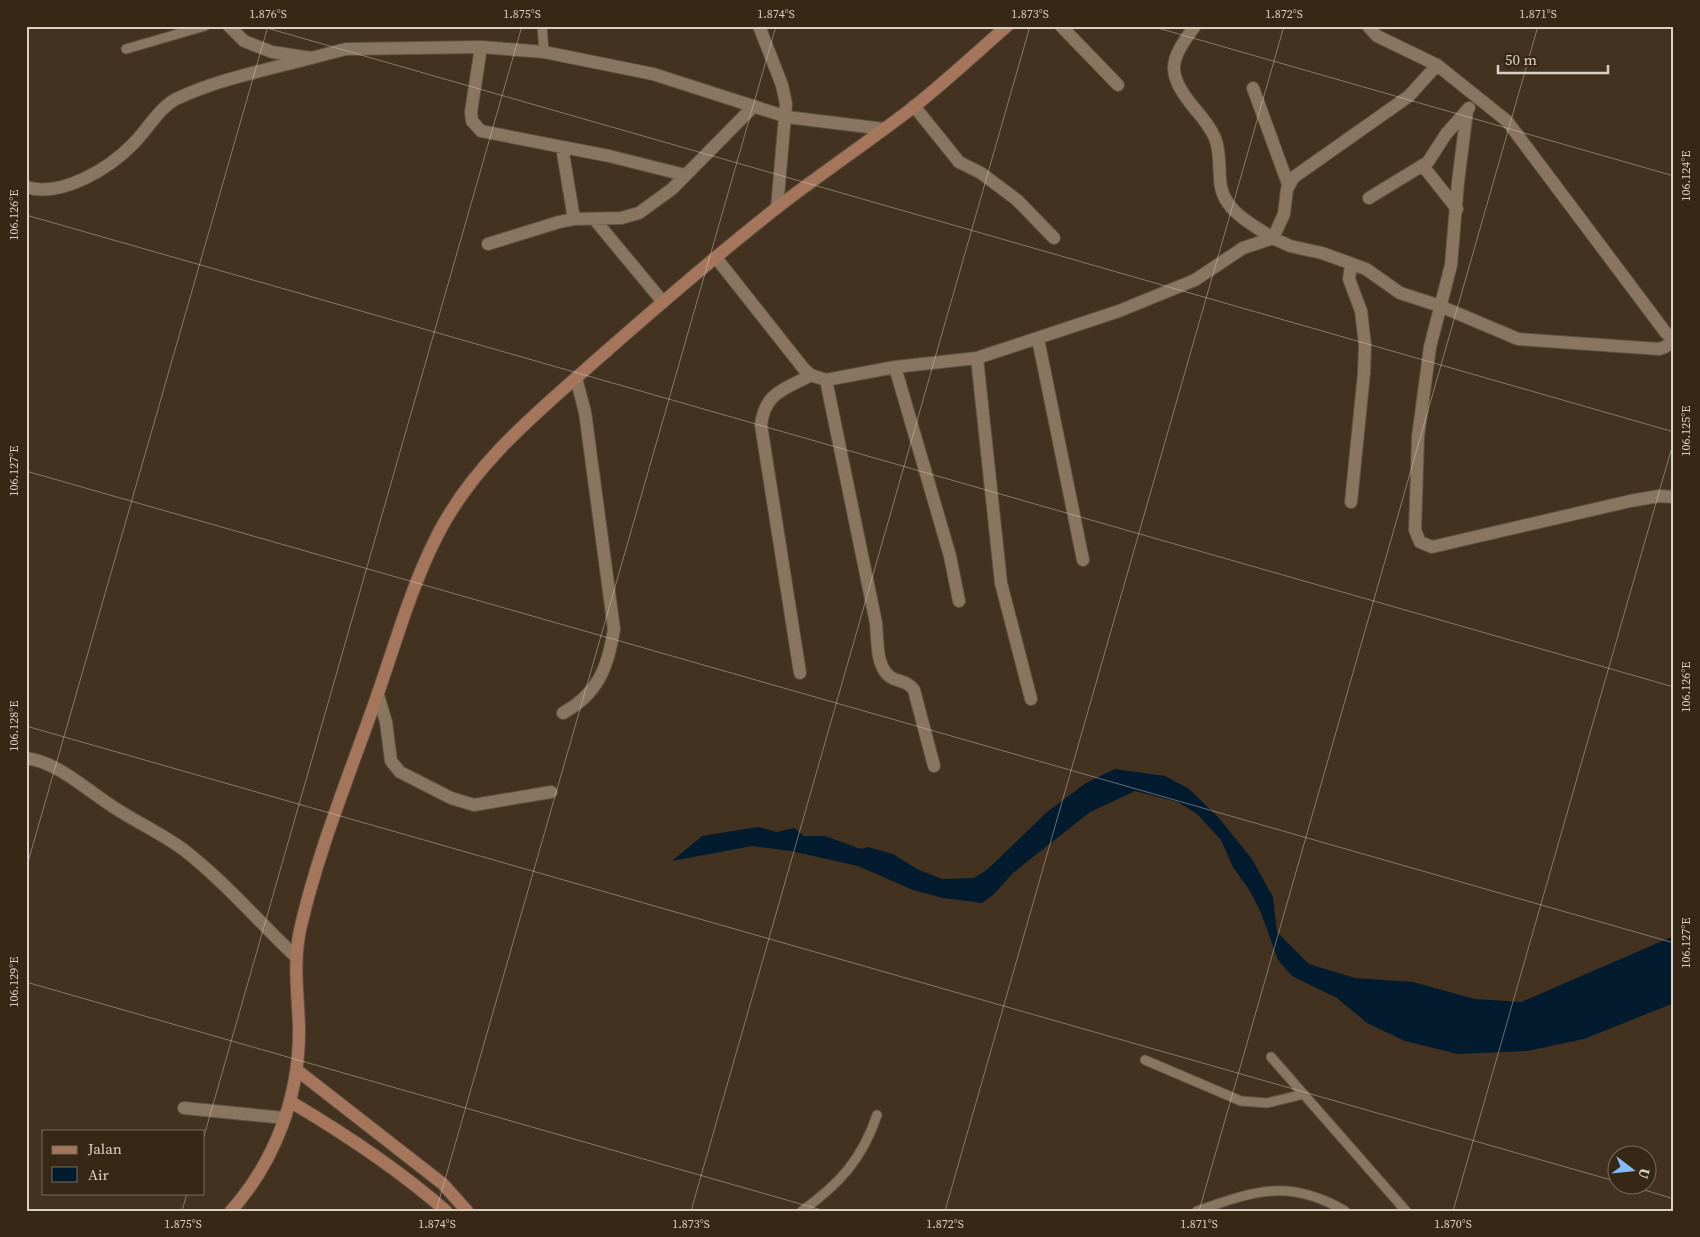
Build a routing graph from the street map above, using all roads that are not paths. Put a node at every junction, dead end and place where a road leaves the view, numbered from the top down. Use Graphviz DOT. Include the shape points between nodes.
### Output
graph roads {
  1 [pos="205,26"];
  2 [pos="229,26"];
  3 [pos="542,26"];
  4 [pos="759,26"];
  5 [pos="1007,26"];
  6 [pos="1061,26"];
  7 [pos="1195,26"];
  8 [pos="1368,26"];
  9 [pos="481,47"];
  10 [pos="126,49"];
  11 [pos="544,52"];
  12 [pos="311,58"];
  13 [pos="1437,65"];
  14 [pos="1118,85"];
  15 [pos="1253,88"];
  16 [pos="1477,96"];
  17 [pos="754,106"];
  18 [pos="914,106"];
  19 [pos="1467,111"];
  20 [pos="786,117"];
  21 [pos="884,129"];
  22 [pos="562,147"];
  23 [pos="1423,166"];
  24 [pos="685,176"];
  25 [pos="1288,184"];
  26 [pos="26,187"];
  27 [pos="1369,198"];
  28 [pos="778,208"];
  29 [pos="1457,209"];
  30 [pos="574,219"];
  31 [pos="595,220"];
  32 [pos="1054,238"];
  33 [pos="1274,238"];
  34 [pos="488,244"];
  35 [pos="717,258"];
  36 [pos="1352,265"];
  37 [pos="663,302"];
  38 [pos="1440,306"];
  39 [pos="1674,338"];
  40 [pos="1038,339"];
  41 [pos="976,358"];
  42 [pos="895,367"];
  43 [pos="811,375"];
  44 [pos="576,378"];
  45 [pos="826,380"];
  46 [pos="1674,497"];
  47 [pos="1351,502"];
  48 [pos="1083,560"];
  49 [pos="959,601"];
  50 [pos="800,673"];
  51 [pos="378,695"];
  52 [pos="1031,699"];
  53 [pos="562,713"];
  54 [pos="26,758"];
  55 [pos="934,766"];
  56 [pos="551,792"];
  57 [pos="295,956"];
  58 [pos="1271,1057"];
  59 [pos="1145,1060"];
  60 [pos="298,1070"];
  61 [pos="1304,1094"];
  62 [pos="292,1102"];
  63 [pos="184,1108"];
  64 [pos="877,1116"];
  65 [pos="286,1118"];
  66 [pos="230,1211"];
  67 [pos="446,1211"];
  68 [pos="467,1211"];
  69 [pos="802,1211"];
  70 [pos="1197,1211"];
  71 [pos="1345,1211"];
  72 [pos="1406,1211"];
  1 -- 10 [label="lane"];
  2 -- 12 [label="street" via="244,41 272,52"];
  3 -- 11 [label="lane"];
  4 -- 20 [label="street" via="782,85"];
  5 -- 18 [label="main road"];
  6 -- 14 [label="street"];
  7 -- 33 [label="street" via="1176,56 1173,72 1189,102 1215,138 1220,188 1225,200 1241,218"];
  8 -- 13 [label="street" via="1377,36"];
  9 -- 11 [label="street"];
  9 -- 12 [label="street" via="346,49"];
  9 -- 22 [label="street" via="471,112 476,127 488,133"];
  11 -- 17 [label="street" via="653,74"];
  12 -- 26 [label="street" via="174,100 133,144 93,173 72,185 44,190"];
  13 -- 16 [label="street"];
  13 -- 25 [label="street" via="1409,96"];
  15 -- 25 [label="street"];
  16 -- 19 [label="street"];
  16 -- 39 [label="street" via="1507,121 1666,333"];
  17 -- 20 [label="street"];
  17 -- 24 [label="street"];
  18 -- 21 [label="main road"];
  18 -- 32 [label="street" via="959,162 1017,200"];
  19 -- 23 [label="street"];
  19 -- 29 [label="street"];
  20 -- 21 [label="street"];
  20 -- 28 [label="street"];
  21 -- 28 [label="main road"];
  22 -- 24 [label="street"];
  22 -- 30 [label="street"];
  23 -- 27 [label="street"];
  23 -- 29 [label="street"];
  24 -- 31 [label="street" via="657,202 639,212 621,218"];
  25 -- 33 [label="street" via="1284,214"];
  28 -- 35 [label="main road"];
  29 -- 38 [label="street" via="1451,265"];
  30 -- 31 [label="street"];
  30 -- 34 [label="street"];
  31 -- 37 [label="street"];
  33 -- 36 [label="street"];
  33 -- 40 [label="street" via="1243,248 1195,280"];
  35 -- 37 [label="main road"];
  35 -- 43 [label="street"];
  36 -- 38 [label="street" via="1374,274 1400,293"];
  36 -- 47 [label="street" via="1349,279 1361,311 1365,345"];
  37 -- 44 [label="main road"];
  38 -- 39 [label="street" via="1524,341 1659,349"];
  38 -- 46 [label="street" via="1430,347 1418,437 1415,530 1420,542 1432,546 1630,501"];
  40 -- 41 [label="street"];
  40 -- 48 [label="street"];
  41 -- 42 [label="street"];
  41 -- 52 [label="street" via="1001,583"];
  42 -- 45 [label="street"];
  42 -- 49 [label="street" via="950,556"];
  43 -- 45 [label="street"];
  43 -- 50 [label="street" via="769,398 761,425"];
  44 -- 51 [label="main road" via="518,429 476,476 453,508 420,570"];
  44 -- 53 [label="street" via="585,412 614,629 611,646 591,693"];
  45 -- 55 [label="street" via="876,623 881,664 889,676 907,682 914,690"];
  51 -- 56 [label="street" via="386,722 391,761 400,772 451,798 474,805"];
  51 -- 57 [label="main road" via="324,844"];
  54 -- 57 [label="street" via="59,770 182,849 221,881"];
  57 -- 60 [label="main road"];
  58 -- 61 [label="lane"];
  59 -- 61 [label="lane" via="1241,1100 1267,1102"];
  60 -- 62 [label="main road"];
  60 -- 68 [label="main road" via="443,1184"];
  61 -- 72 [label="lane"];
  62 -- 65 [label="main road"];
  62 -- 67 [label="main road" via="390,1166"];
  63 -- 65 [label="street"];
  64 -- 69 [label="lane" via="869,1138 844,1177"];
  65 -- 66 [label="main road" via="269,1154"];
  70 -- 71 [label="lane" via="1274,1189 1312,1195"];
}
